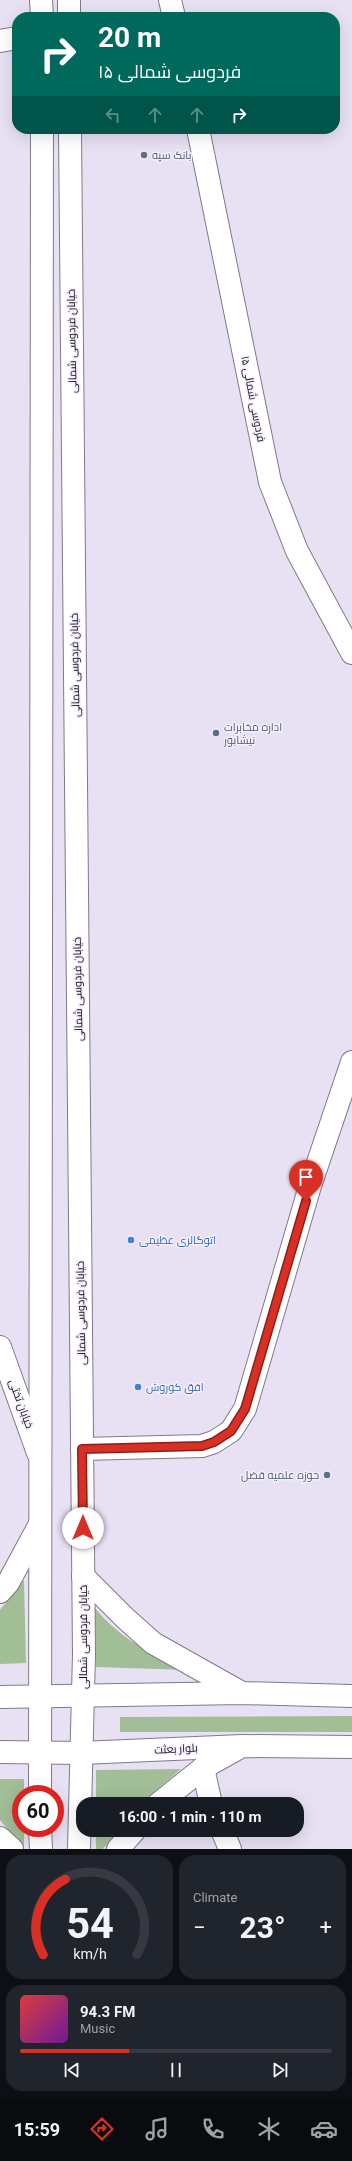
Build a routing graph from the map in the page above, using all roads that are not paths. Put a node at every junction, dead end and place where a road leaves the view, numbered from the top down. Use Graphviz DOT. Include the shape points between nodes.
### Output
graph roads {
  1 [pos="41,0"];
  2 [pos="69,0"];
  3 [pos="170,0"];
  4 [pos="42,12"];
  5 [pos="69,12"];
  6 [pos="173,12"];
  7 [pos="12,39"];
  8 [pos="0,41"];
  9 [pos="42,134"];
  10 [pos="70,134"];
  11 [pos="199,134"];
  12 [pos="352,654"];
  13 [pos="352,1062"];
  14 [pos="0,1346"];
  15 [pos="82,1449"];
  16 [pos="41,1461"];
  17 [pos="41,1521"];
  18 [pos="83,1576"];
  19 [pos="0,1592"];
  20 [pos="242,1693"];
  21 [pos="83,1695"];
  22 [pos="40,1696"];
  23 [pos="352,1696"];
  24 [pos="0,1697"];
  25 [pos="242,1746"];
  26 [pos="352,1747"];
  27 [pos="0,1752"];
  28 [pos="39,1754"];
  29 [pos="81,1754"];
  30 [pos="203,1768"];
  31 [pos="40,1785"];
  32 [pos="167,1797"];
  33 [pos="209,1797"];
  34 [pos="40,1837"];
  35 [pos="129,1837"];
  36 [pos="225,1837"];
  37 [pos="0,1838"];
  38 [pos="12,1849"];
  39 [pos="41,1849"];
  40 [pos="80,1849"];
  41 [pos="118,1849"];
  42 [pos="230,1849"];
  1 -- 4 [label="main road"];
  2 -- 5 [label="main road"];
  3 -- 6 [label="main road"];
  7 -- 8 [label="main road"];
  9 -- 16 [label="main road"];
  10 -- 15 [label="main road, خیابان فردوسی شمالی"];
  11 -- 12 [label="main road, فردوسی شمالی ۱۵" via="270,482 297,551"];
  13 -- 15 [label="main road" via="310,1186 253,1388 238,1422 223,1437 202,1446"];
  14 -- 16 [label="main road, خیابان تختی"];
  15 -- 18 [label="main road, خیابان فردوسی شمالی"];
  16 -- 17 [label="main road"];
  17 -- 19 [label="main road" via="8,1583"];
  17 -- 22 [label="main road"];
  18 -- 20 [label="main road" via="153,1643"];
  18 -- 21 [label="main road, خیابان فردوسی شمالی"];
  20 -- 21 [label="main road"];
  20 -- 23 [label="main road"];
  21 -- 22 [label="main road"];
  21 -- 29 [label="main road, خیابان فردوسی شمالی"];
  22 -- 24 [label="main road"];
  22 -- 28 [label="main road"];
  25 -- 26 [label="main road, بلوار بعثت"];
  25 -- 29 [label="main road, بلوار بعثت"];
  25 -- 30 [label="main road"];
  27 -- 28 [label="main road, بلوار بعثت"];
  28 -- 29 [label="main road, بلوار بعثت"];
  28 -- 31 [label="main road"];
  29 -- 40 [label="main road, خیابان فردوسی شمالی"];
  30 -- 32 [label="main road"];
  30 -- 33 [label="main road"];
  34 -- 39 [label="main road"];
  35 -- 41 [label="main road"];
  36 -- 42 [label="main road"];
  37 -- 38 [label="main road"];
}
